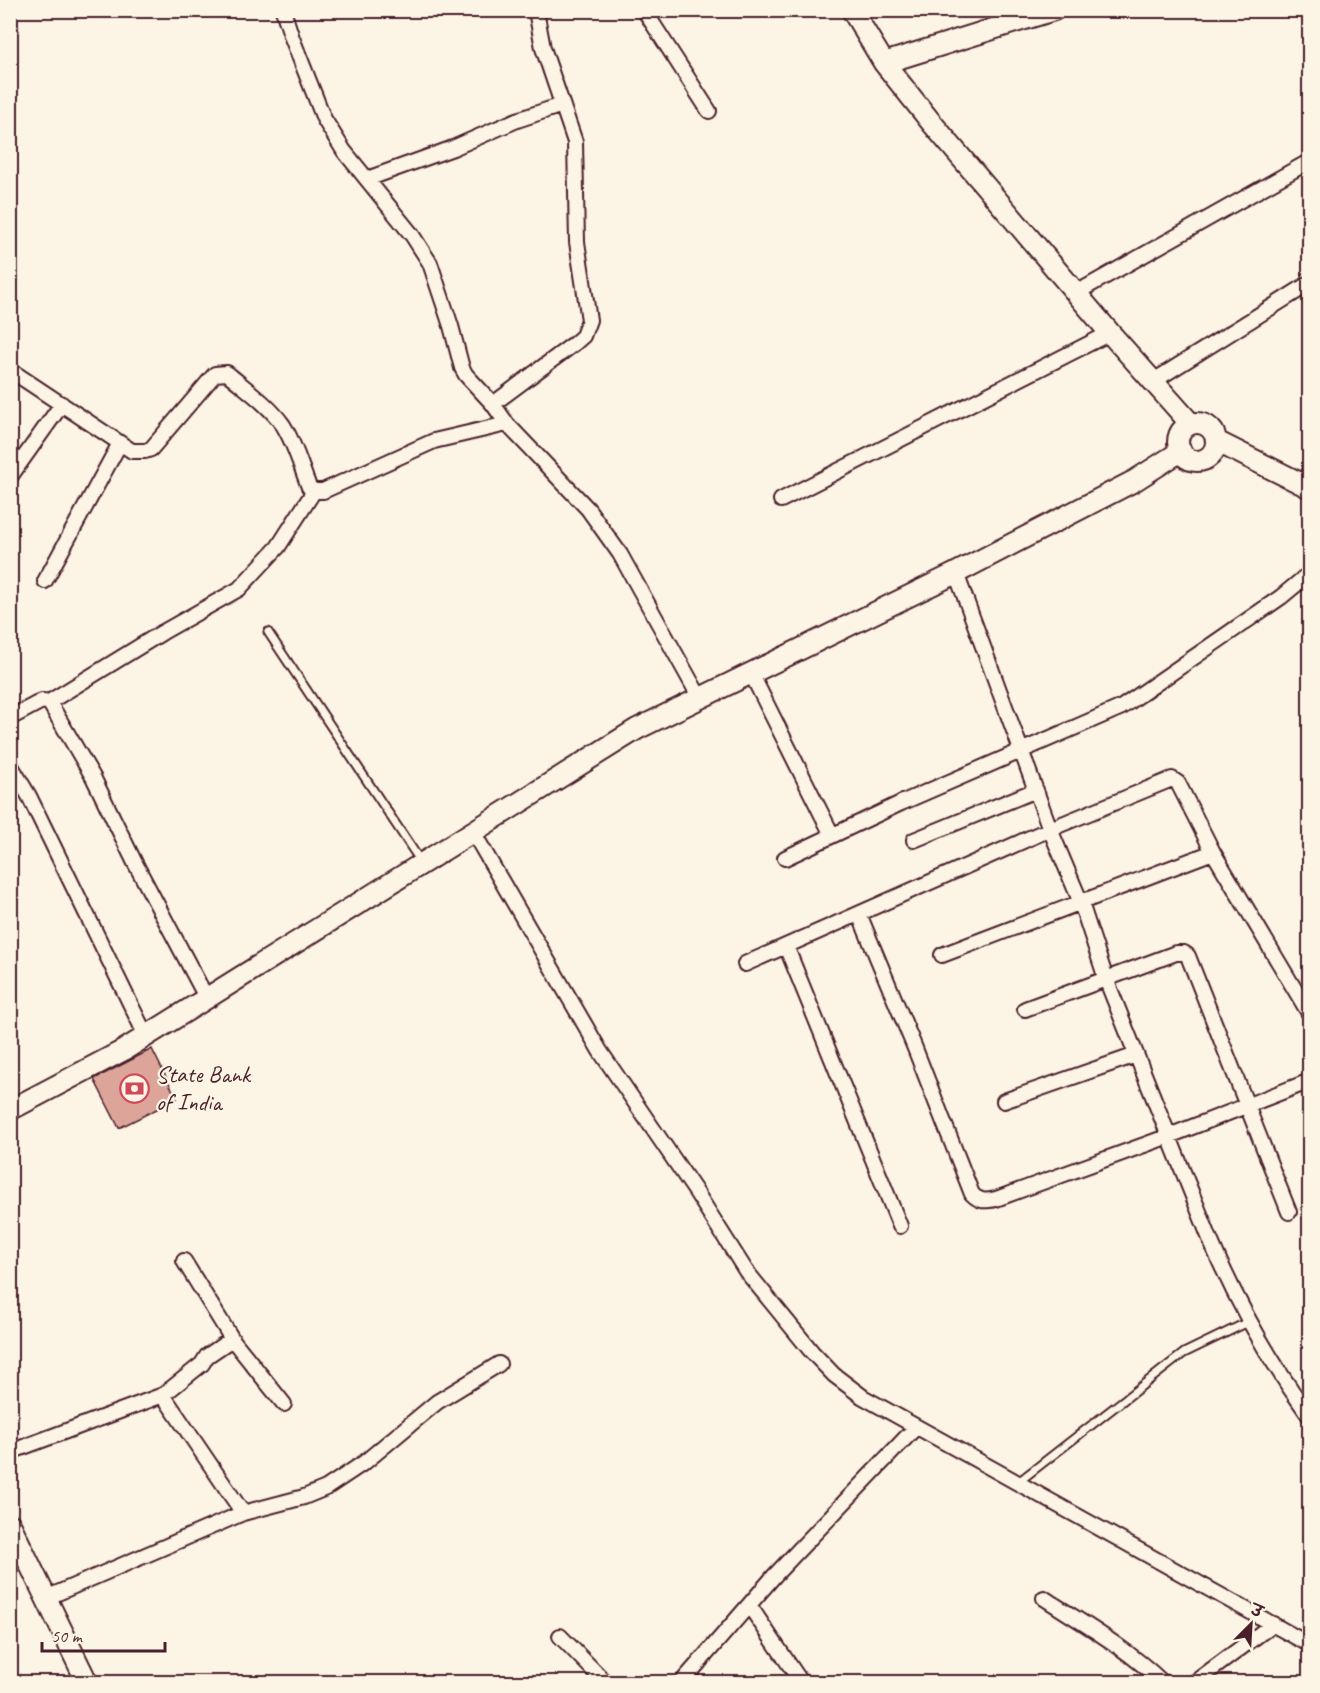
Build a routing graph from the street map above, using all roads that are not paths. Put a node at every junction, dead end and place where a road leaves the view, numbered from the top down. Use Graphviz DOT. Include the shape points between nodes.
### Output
graph roads {
  1 [pos="283,10"];
  2 [pos="538,10"];
  3 [pos="644,10"];
  4 [pos="852,10"];
  5 [pos="1053,10"];
  6 [pos="884,63"];
  7 [pos="562,105"];
  8 [pos="709,111"];
  9 [pos="1310,160"];
  10 [pos="367,179"];
  11 [pos="1310,283"];
  12 [pos="1076,293"];
  13 [pos="1110,333"];
  14 [pos="10,370"];
  15 [pos="1152,382"];
  16 [pos="62,404"];
  17 [pos="493,404"];
  18 [pos="507,424"];
  19 [pos="1191,424"];
  20 [pos="1216,441"];
  21 [pos="120,443"];
  22 [pos="1181,451"];
  23 [pos="10,477"];
  24 [pos="1310,488"];
  25 [pos="314,491"];
  26 [pos="781,500"];
  27 [pos="956,573"];
  28 [pos="1310,573"];
  29 [pos="45,581"];
  30 [pos="268,632"];
  31 [pos="751,673"];
  32 [pos="700,698"];
  33 [pos="49,702"];
  34 [pos="10,718"];
  35 [pos="1022,751"];
  36 [pos="10,764"];
  37 [pos="16,784"];
  38 [pos="1036,790"];
  39 [pos="1050,829"];
  40 [pos="474,832"];
  41 [pos="832,835"];
  42 [pos="914,840"];
  43 [pos="1213,852"];
  44 [pos="784,858"];
  45 [pos="422,864"];
  46 [pos="1081,903"];
  47 [pos="860,914"];
  48 [pos="786,946"];
  49 [pos="942,955"];
  50 [pos="745,964"];
  51 [pos="1106,979"];
  52 [pos="207,999"];
  53 [pos="1025,1009"];
  54 [pos="1310,1015"];
  55 [pos="146,1036"];
  56 [pos="1136,1055"];
  57 [pos="1310,1082"];
  58 [pos="1004,1101"];
  59 [pos="1247,1106"];
  60 [pos="10,1110"];
  61 [pos="1169,1136"];
  62 [pos="1289,1212"];
  63 [pos="900,1226"];
  64 [pos="184,1261"];
  65 [pos="1250,1321"];
  66 [pos="232,1339"];
  67 [pos="499,1364"];
  68 [pos="164,1395"];
  69 [pos="285,1404"];
  70 [pos="1310,1417"];
  71 [pos="916,1427"];
  72 [pos="10,1452"];
  73 [pos="1017,1483"];
  74 [pos="243,1513"];
  75 [pos="10,1524"];
  76 [pos="46,1598"];
  77 [pos="1044,1598"];
  78 [pos="749,1605"];
  79 [pos="1273,1624"];
  80 [pos="560,1636"];
  81 [pos="1310,1645"];
  82 [pos="87,1683"];
  83 [pos="605,1683"];
  84 [pos="682,1683"];
  85 [pos="801,1683"];
  86 [pos="1162,1683"];
  87 [pos="1196,1683"];
  1 -- 10 [label="street" via="324,118"];
  2 -- 7 [label="street" via="543,48"];
  3 -- 8 [label="street"];
  4 -- 6 [label="street"];
  5 -- 6 [label="street"];
  6 -- 12 [label="street"];
  7 -- 10 [label="street"];
  7 -- 17 [label="street" via="574,142 577,242 589,320 583,336 575,343"];
  9 -- 12 [label="street"];
  10 -- 17 [label="street" via="430,263 462,368"];
  11 -- 15 [label="street"];
  12 -- 13 [label="street"];
  13 -- 15 [label="street"];
  13 -- 26 [label="street"];
  14 -- 16 [label="street"];
  15 -- 19 [label="street"];
  16 -- 21 [label="street"];
  16 -- 23 [label="street"];
  17 -- 18 [label="street"];
  18 -- 25 [label="street" via="434,441 323,491"];
  18 -- 32 [label="street" via="588,509 620,554"];
  19 -- 20 [label="street" via="1210,429"];
  19 -- 22 [label="street" via="1180,435"];
  20 -- 22 [label="street" via="1213,453 1203,460 1190,459"];
  20 -- 24 [label="street"];
  21 -- 25 [label="street" via="132,451 151,449 215,374 227,373 283,425"];
  21 -- 29 [label="street"];
  22 -- 27 [label="street" via="1134,481"];
  25 -- 33 [label="street" via="278,547 239,589"];
  27 -- 31 [label="street"];
  27 -- 35 [label="street"];
  28 -- 35 [label="street" via="1122,707"];
  30 -- 45 [label="lane"];
  31 -- 32 [label="street"];
  31 -- 41 [label="street"];
  32 -- 40 [label="street" via="637,729"];
  33 -- 34 [label="street" via="42,701"];
  33 -- 52 [label="street" via="93,777"];
  35 -- 38 [label="street"];
  35 -- 41 [label="street"];
  36 -- 37 [label="street"];
  37 -- 55 [label="street"];
  38 -- 39 [label="street"];
  38 -- 42 [label="street"];
  39 -- 43 [label="street" via="1172,780 1178,783"];
  39 -- 46 [label="street"];
  39 -- 47 [label="street"];
  40 -- 45 [label="street"];
  40 -- 71 [label="street" via="600,1051 746,1271 834,1375 863,1397"];
  41 -- 44 [label="street"];
  43 -- 46 [label="street"];
  43 -- 54 [label="street"];
  45 -- 52 [label="street"];
  46 -- 49 [label="street"];
  46 -- 51 [label="street"];
  47 -- 48 [label="street"];
  47 -- 61 [label="street" via="977,1199 996,1199"];
  48 -- 50 [label="street"];
  48 -- 63 [label="street"];
  51 -- 53 [label="street"];
  51 -- 56 [label="street"];
  51 -- 59 [label="street" via="1176,953 1188,956"];
  52 -- 55 [label="street"];
  55 -- 60 [label="street"];
  56 -- 58 [label="street"];
  56 -- 61 [label="street"];
  57 -- 59 [label="street"];
  59 -- 61 [label="street"];
  59 -- 62 [label="street"];
  61 -- 65 [label="street" via="1226,1277"];
  64 -- 66 [label="street"];
  65 -- 70 [label="street"];
  65 -- 73 [label="lane" via="1184,1353"];
  66 -- 68 [label="street"];
  66 -- 69 [label="street"];
  67 -- 74 [label="street" via="437,1402 365,1462 326,1488"];
  68 -- 72 [label="street"];
  68 -- 74 [label="street"];
  71 -- 73 [label="street"];
  71 -- 78 [label="street"];
  73 -- 79 [label="street"];
  74 -- 76 [label="street"];
  75 -- 76 [label="street"];
  76 -- 82 [label="street"];
  77 -- 86 [label="street" via="1115,1645"];
  78 -- 84 [label="street"];
  78 -- 85 [label="street"];
  79 -- 81 [label="street"];
  79 -- 87 [label="street"];
  80 -- 83 [label="street"];
}
